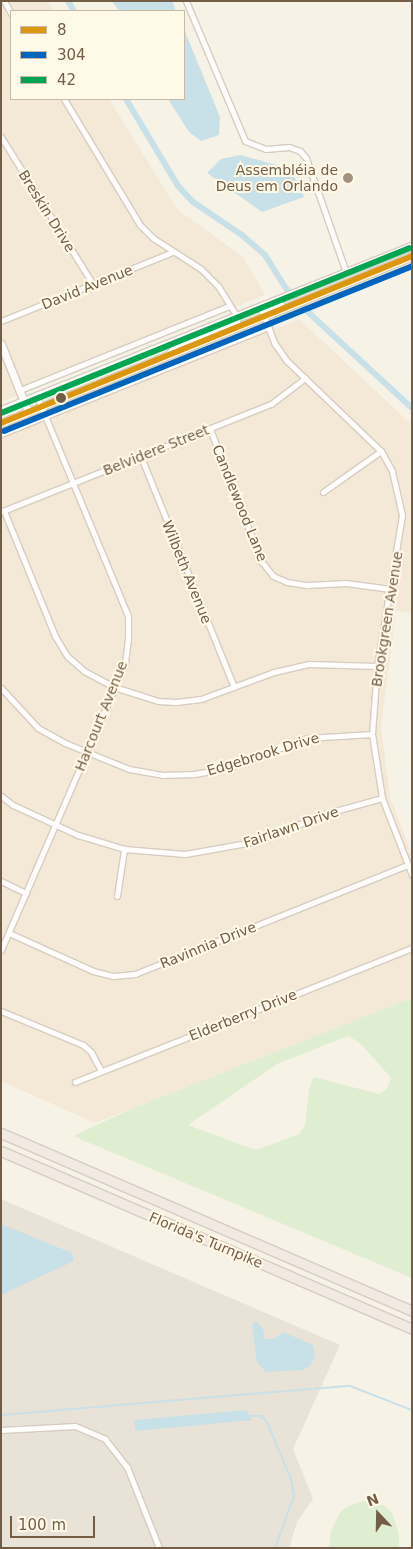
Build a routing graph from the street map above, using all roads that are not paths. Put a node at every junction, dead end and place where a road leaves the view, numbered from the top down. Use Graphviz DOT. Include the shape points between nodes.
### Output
graph roads {
  1 [pos="186,1"];
  2 [pos="65,100"];
  3 [pos="1,137"];
  4 [pos="412,246"];
  5 [pos="173,252"];
  6 [pos="412,256"];
  7 [pos="346,272"];
  8 [pos="93,284"];
  9 [pos="296,292"];
  10 [pos="230,306"];
  11 [pos="237,316"];
  12 [pos="264,316"];
  13 [pos="1,321"];
  14 [pos="268,327"];
  15 [pos="1,344"];
  16 [pos="168,355"];
  17 [pos="305,378"];
  18 [pos="20,390"];
  19 [pos="37,396"];
  20 [pos="24,401"];
  21 [pos="41,407"];
  22 [pos="1,410"];
  23 [pos="28,412"];
  24 [pos="45,416"];
  25 [pos="1,423"];
  26 [pos="210,429"];
  27 [pos="1,434"];
  28 [pos="381,451"];
  29 [pos="141,457"];
  30 [pos="73,484"];
  31 [pos="323,492"];
  32 [pos="3,511"];
  33 [pos="391,589"];
  34 [pos="378,666"];
  35 [pos="114,686"];
  36 [pos="234,687"];
  37 [pos="1,688"];
  38 [pos="372,734"];
  39 [pos="87,754"];
  40 [pos="1,796"];
  41 [pos="382,798"];
  42 [pos="54,825"];
  43 [pos="124,849"];
  44 [pos="408,865"];
  45 [pos="412,875"];
  46 [pos="1,881"];
  47 [pos="26,893"];
  48 [pos="117,896"];
  49 [pos="9,933"];
  50 [pos="412,948"];
  51 [pos="1,950"];
  52 [pos="1,1010"];
  53 [pos="101,1072"];
  54 [pos="75,1082"];
  55 [pos="1,1133"];
  56 [pos="1,1151"];
  57 [pos="412,1312"];
  58 [pos="412,1329"];
  59 [pos="1,1430"];
  60 [pos="159,1548"];
  1 -- 7 [label="street" via="245,141 266,148 289,147 300,151 306,158"];
  2 -- 5 [label="street" via="140,225"];
  3 -- 8 [label="street, Breskin Drive"];
  4 -- 7 [label="street"];
  5 -- 8 [label="street, David Avenue"];
  5 -- 10 [label="street" via="201,269 218,286"];
  6 -- 12 [label="street"];
  7 -- 9 [label="street"];
  8 -- 13 [label="street, David Avenue"];
  9 -- 11 [label="street"];
  9 -- 12 [label="street" via="291,299 263,311"];
  10 -- 11 [label="street"];
  10 -- 18 [label="street"];
  11 -- 16 [label="street" via="236,321 178,344"];
  11 -- 19 [label="street"];
  12 -- 14 [label="street, Brookgreen Avenue"];
  12 -- 16 [label="street"];
  14 -- 17 [label="street, Brookgreen Avenue" via="287,361"];
  14 -- 24 [label="street"];
  15 -- 18 [label="street"];
  16 -- 21 [label="street"];
  17 -- 26 [label="street, Belvidere Street" via="272,404"];
  17 -- 28 [label="street, Brookgreen Avenue"];
  18 -- 20 [label="street"];
  19 -- 20 [label="street"];
  19 -- 21 [label="street, Harcourt Avenue"];
  20 -- 22 [label="street"];
  20 -- 23 [label="street"];
  21 -- 23 [label="street"];
  21 -- 24 [label="street, Harcourt Avenue"];
  23 -- 25 [label="street"];
  24 -- 27 [label="street"];
  24 -- 30 [label="street, Harcourt Avenue"];
  26 -- 29 [label="street, Belvidere Street"];
  26 -- 33 [label="street, Candlewood Lane" via="261,561 273,576 287,582"];
  28 -- 31 [label="street"];
  28 -- 33 [label="street, Brookgreen Avenue" via="392,471 402,515"];
  29 -- 30 [label="street, Belvidere Street"];
  29 -- 36 [label="street, Wilbeth Avenue"];
  30 -- 32 [label="street, Belvidere Street"];
  30 -- 35 [label="street, Harcourt Avenue" via="128,616 125,663"];
  32 -- 35 [label="street" via="67,656 84,670"];
  33 -- 34 [label="street, Brookgreen Avenue"];
  34 -- 36 [label="street" via="309,664"];
  34 -- 38 [label="street, Brookgreen Avenue"];
  35 -- 36 [label="street" via="158,701 176,702 201,699"];
  35 -- 39 [label="street, Harcourt Avenue"];
  37 -- 39 [label="street, Edgebrook Drive" via="38,728"];
  38 -- 39 [label="street, Edgebrook Drive" via="307,738 228,768 194,774 137,771"];
  38 -- 41 [label="street, Brookgreen Avenue"];
  39 -- 42 [label="street, Harcourt Avenue"];
  40 -- 42 [label="street, Fairlawn Drive"];
  41 -- 43 [label="street, Fairlawn Drive" via="324,814 258,841 222,849 185,854"];
  41 -- 44 [label="street, Brookgreen Avenue"];
  42 -- 43 [label="street, Fairlawn Drive"];
  42 -- 47 [label="street, Harcourt Avenue"];
  43 -- 48 [label="street"];
  44 -- 45 [label="street, Brookgreen Avenue"];
  44 -- 49 [label="street, Ravinnia Drive" via="135,974 113,976 93,971"];
  46 -- 47 [label="street"];
  47 -- 49 [label="street, Harcourt Avenue"];
  49 -- 51 [label="street, Harcourt Avenue"];
  50 -- 53 [label="street, Elderberry Drive"];
  52 -- 53 [label="street" via="83,1045 91,1052"];
  53 -- 54 [label="street, Elderberry Drive"];
  55 -- 57 [label="highway, Florida's Turnpike"];
  56 -- 58 [label="highway, Florida's Turnpike"];
  59 -- 60 [label="street" via="75,1426 105,1440 127,1467"];
}
